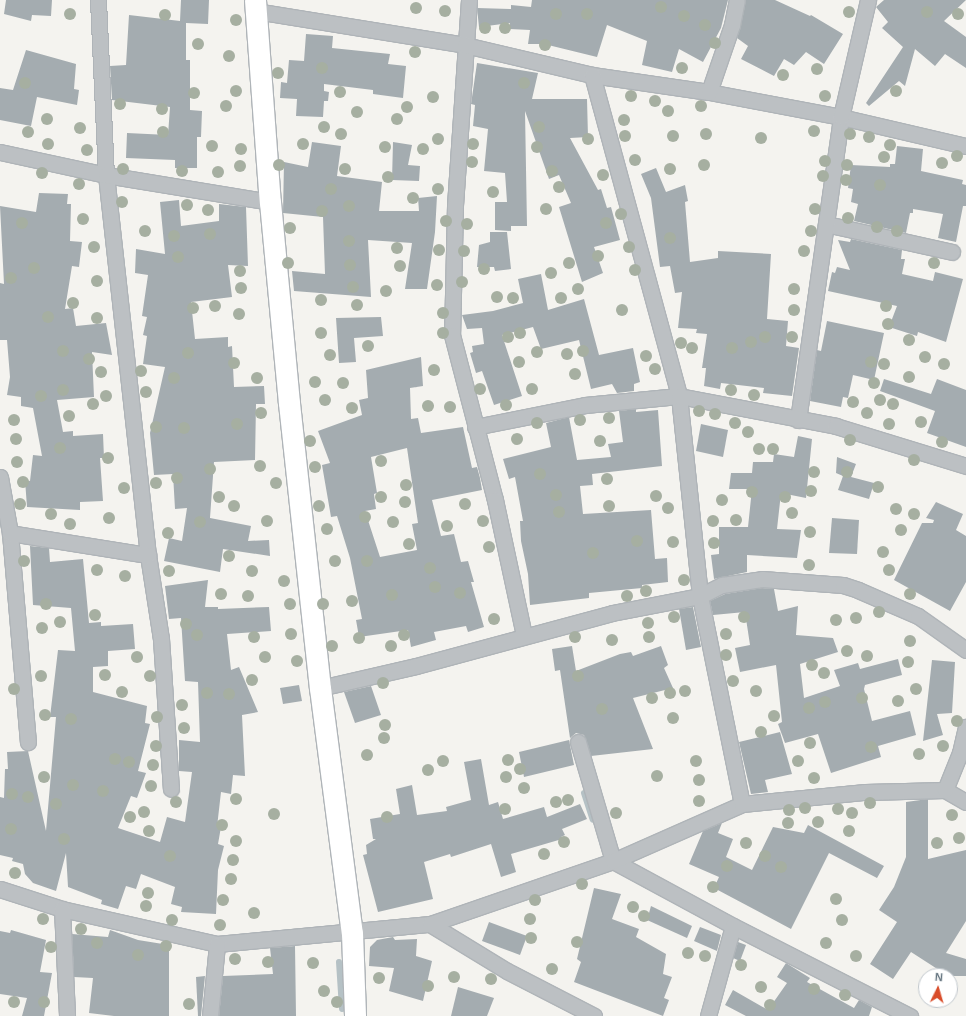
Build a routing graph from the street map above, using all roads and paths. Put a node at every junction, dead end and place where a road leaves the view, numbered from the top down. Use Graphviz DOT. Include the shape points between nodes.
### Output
graph roads {
  1 [pos="98,0"];
  2 [pos="469,0"];
  3 [pos="737,0"];
  4 [pos="868,0"];
  5 [pos="256,6"];
  6 [pos="465,45"];
  7 [pos="592,75"];
  8 [pos="709,92"];
  9 [pos="841,117"];
  10 [pos="966,146"];
  11 [pos="0,152"];
  12 [pos="106,175"];
  13 [pos="270,202"];
  14 [pos="826,224"];
  15 [pos="952,252"];
  16 [pos="679,396"];
  17 [pos="798,420"];
  18 [pos="475,427"];
  19 [pos="966,466"];
  20 [pos="0,478"];
  21 [pos="10,533"];
  22 [pos="148,555"];
  23 [pos="700,596"];
  24 [pos="524,635"];
  25 [pos="966,650"];
  26 [pos="320,688"];
  27 [pos="966,727"];
  28 [pos="28,742"];
  29 [pos="578,742"];
  30 [pos="963,753"];
  31 [pos="171,789"];
  32 [pos="945,790"];
  33 [pos="966,802"];
  34 [pos="742,804"];
  35 [pos="613,861"];
  36 [pos="0,889"];
  37 [pos="62,909"];
  38 [pos="430,924"];
  39 [pos="733,926"];
  40 [pos="352,933"];
  41 [pos="217,944"];
  42 [pos="67,1016"];
  43 [pos="210,1016"];
  44 [pos="355,1016"];
  45 [pos="594,1016"];
  46 [pos="708,1016"];
  47 [pos="910,1016"];
  1 -- 12 [label="street"];
  2 -- 6 [label="street"];
  3 -- 8 [label="street" via="732,25"];
  4 -- 9 [label="street"];
  5 -- 6 [label="street"];
  5 -- 13 [label="main road"];
  6 -- 7 [label="street"];
  6 -- 18 [label="street" via="455,206 452,335"];
  7 -- 8 [label="street"];
  7 -- 16 [label="street"];
  8 -- 9 [label="street"];
  9 -- 10 [label="street"];
  9 -- 14 [label="street"];
  11 -- 12 [label="street"];
  12 -- 13 [label="street"];
  12 -- 22 [label="street"];
  13 -- 26 [label="main road"];
  14 -- 15 [label="street"];
  14 -- 17 [label="street"];
  16 -- 17 [label="street"];
  16 -- 18 [label="street" via="572,407"];
  16 -- 23 [label="street"];
  17 -- 19 [label="street" via="836,426"];
  18 -- 24 [label="street" via="496,500"];
  20 -- 21 [label="street"];
  21 -- 22 [label="street"];
  21 -- 28 [label="street"];
  22 -- 31 [label="street" via="162,639"];
  23 -- 24 [label="street" via="612,613"];
  23 -- 25 [label="street" via="722,585 762,579 843,585 918,616"];
  23 -- 34 [label="street"];
  24 -- 26 [label="street" via="416,666"];
  26 -- 40 [label="main road"];
  27 -- 30 [label="street"];
  29 -- 35 [label="street"];
  30 -- 32 [label="street"];
  32 -- 33 [label="street"];
  32 -- 34 [label="street" via="865,792"];
  34 -- 35 [label="street"];
  35 -- 38 [label="street"];
  35 -- 39 [label="street"];
  36 -- 37 [label="street"];
  37 -- 41 [label="street"];
  37 -- 42 [label="street"];
  38 -- 40 [label="street"];
  38 -- 45 [label="street" via="507,971"];
  39 -- 46 [label="street"];
  39 -- 47 [label="street"];
  40 -- 41 [label="street"];
  40 -- 44 [label="main road"];
  41 -- 43 [label="street"];
}
